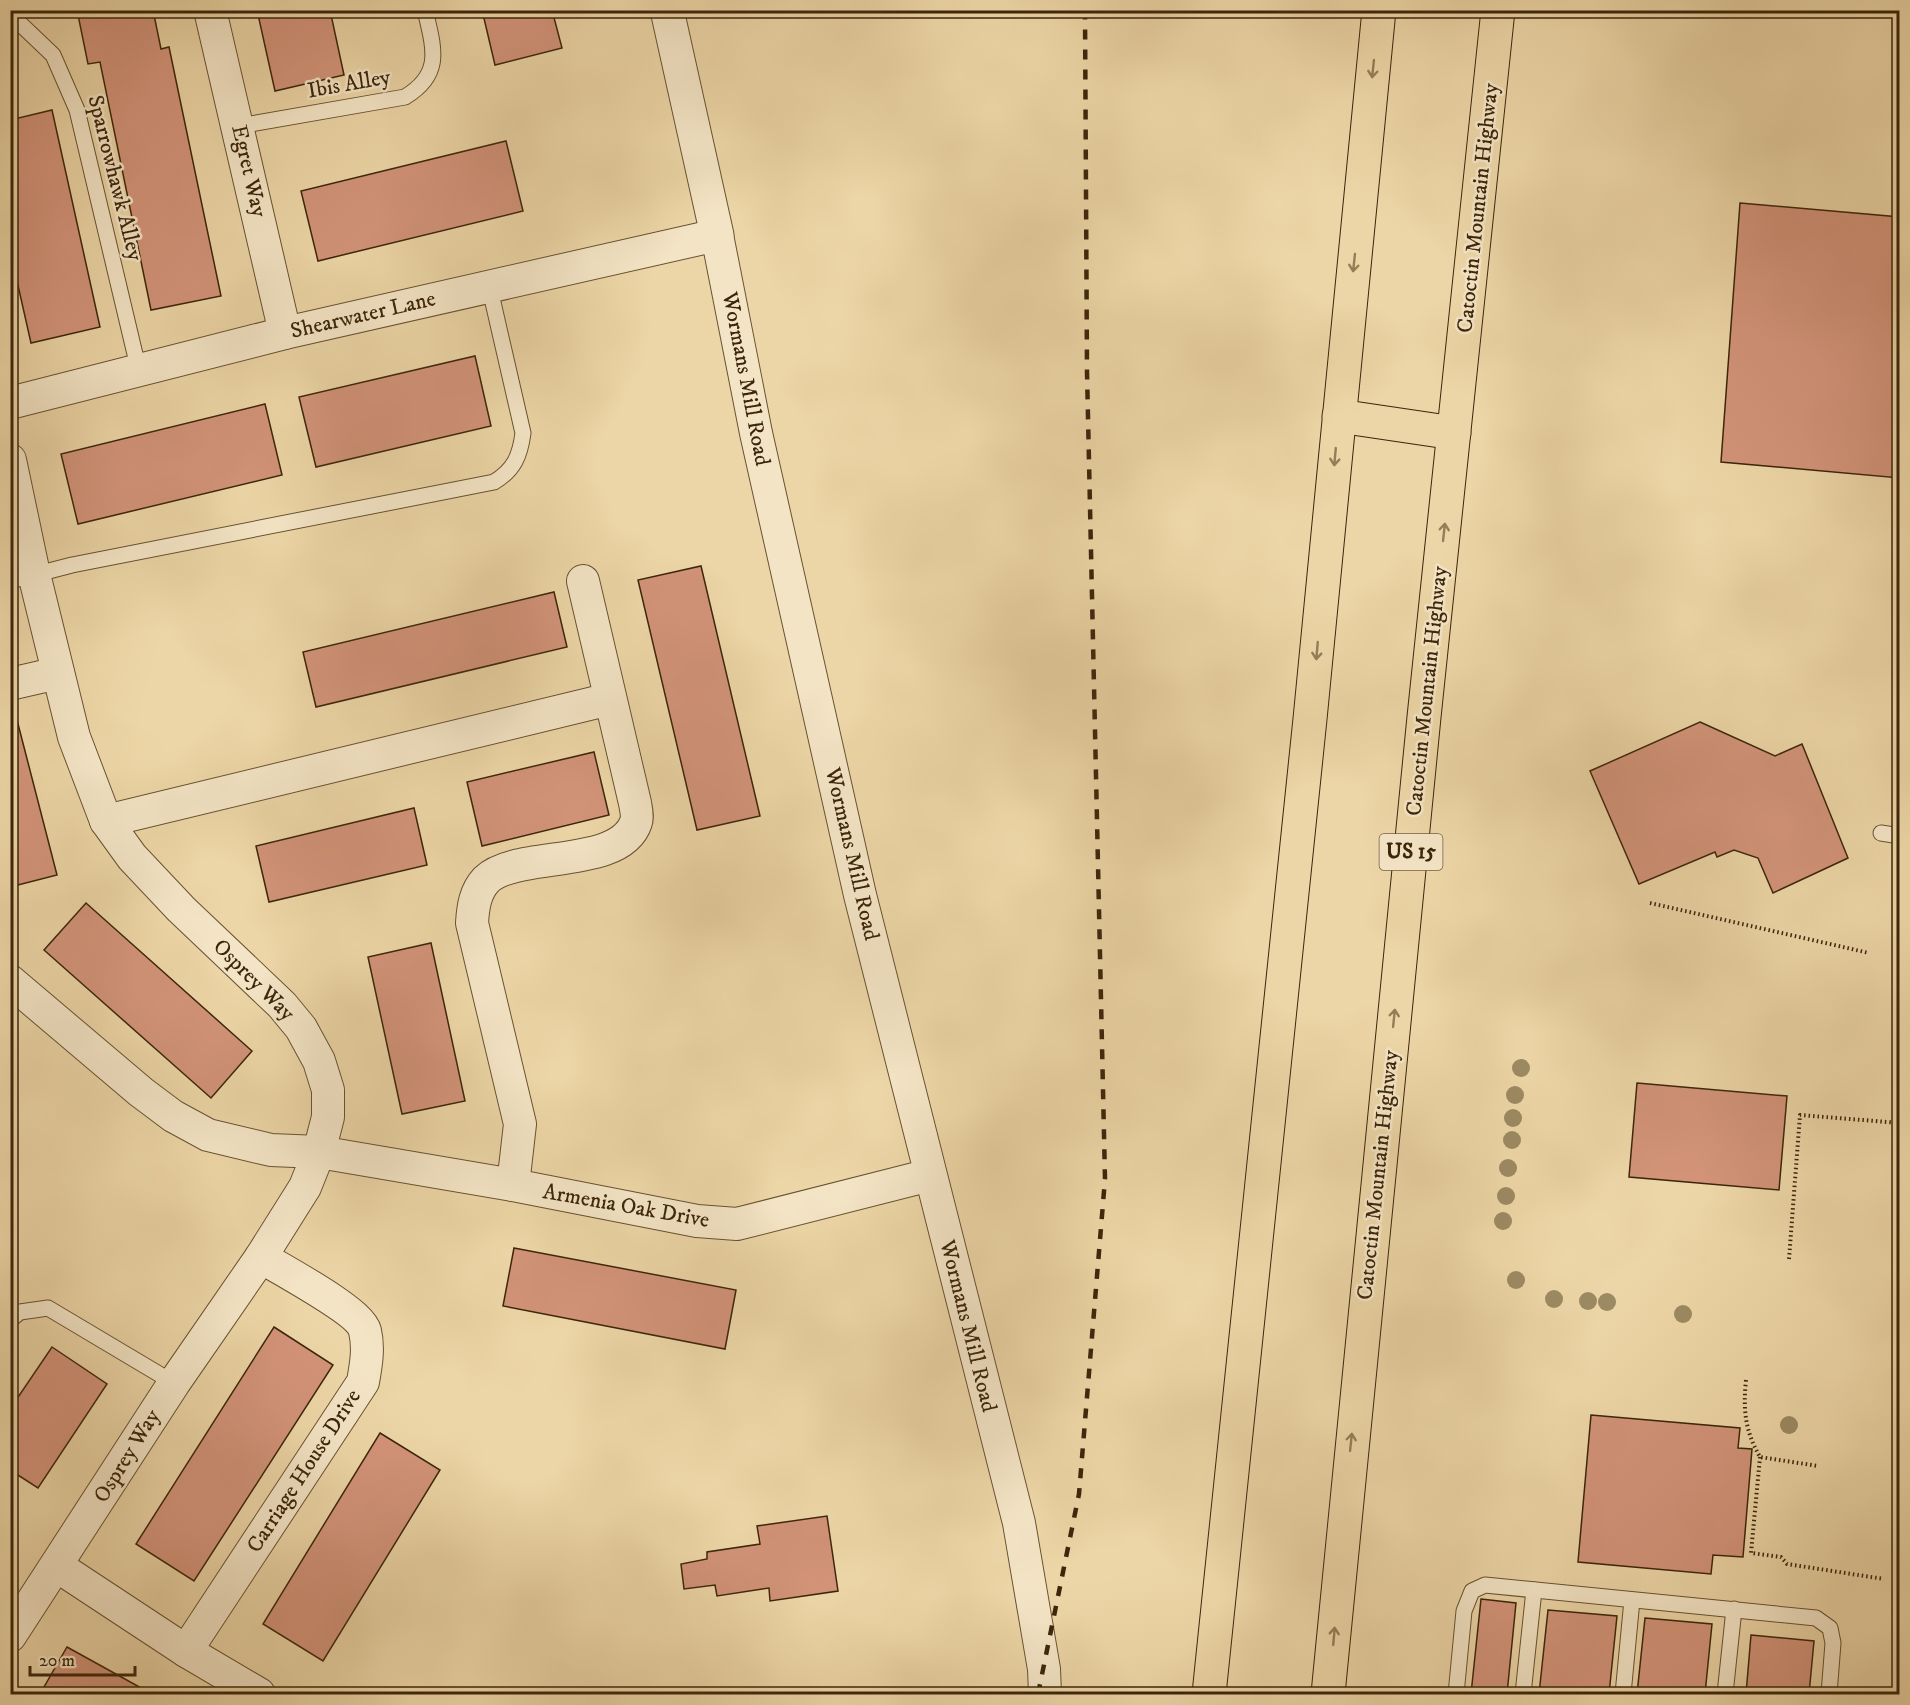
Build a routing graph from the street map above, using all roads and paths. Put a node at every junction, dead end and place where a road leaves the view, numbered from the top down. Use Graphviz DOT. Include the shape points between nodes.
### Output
graph roads {
  1 [pos="210,10"];
  2 [pos="425,10"];
  3 [pos="667,10"];
  4 [pos="1379,10"];
  5 [pos="1498,10"];
  6 [pos="10,14"];
  7 [pos="239,126"];
  8 [pos="717,235"];
  9 [pos="489,285"];
  10 [pos="285,333"];
  11 [pos="139,371"];
  12 [pos="10,403"];
  13 [pos="1339,416"];
  14 [pos="1454,433"];
  15 [pos="10,460"];
  16 [pos="22,577"];
  17 [pos="583,580"];
  18 [pos="58,673"];
  19 [pos="10,684"];
  20 [pos="610,699"];
  21 [pos="106,821"];
  22 [pos="1881,833"];
  23 [pos="1899,836"];
  24 [pos="1650,903"];
  25 [pos="1869,953"];
  26 [pos="10,981"];
  27 [pos="1899,1123"];
  28 [pos="320,1152"];
  29 [pos="930,1175"];
  30 [pos="513,1185"];
  31 [pos="261,1257"];
  32 [pos="1789,1259"];
  33 [pos="10,1320"];
  34 [pos="1746,1380"];
  35 [pos="174,1383"];
  36 [pos="1760,1458"];
  37 [pos="1818,1466"];
  38 [pos="57,1566"];
  39 [pos="1884,1579"];
  40 [pos="1534,1590"];
  41 [pos="1632,1600"];
  42 [pos="1734,1609"];
  43 [pos="10,1635"];
  44 [pos="186,1651"];
  45 [pos="259,1695"];
  46 [pos="1045,1695"];
  47 [pos="1209,1695"];
  48 [pos="1329,1695"];
  49 [pos="1456,1695"];
  50 [pos="1523,1695"];
  51 [pos="1623,1695"];
  52 [pos="1725,1695"];
  53 [pos="1829,1695"];
  1 -- 7 [label="street, Egret Way"];
  2 -- 7 [label="lane, Ibis Alley" via="432,42 432,69 423,86 405,97"];
  3 -- 8 [label="street, Wormans Mill Road"];
  4 -- 13 [label="highway, one-way"];
  5 -- 14 [label="highway, Catoctin Mountain Highway / US 15"];
  6 -- 11 [label="lane, Sparrowhawk Alley" via="52,55 77,110"];
  7 -- 10 [label="street, Egret Way"];
  8 -- 9 [label="street, Shearwater Lane"];
  8 -- 29 [label="street, Wormans Mill Road" via="756,433 857,883"];
  9 -- 10 [label="street, Shearwater Lane"];
  9 -- 16 [label="lane" via="523,433 520,453 509,473 485,484"];
  10 -- 11 [label="street, Shearwater Lane"];
  11 -- 12 [label="street, Shearwater Lane"];
  13 -- 14 [label="highway"];
  13 -- 47 [label="highway, one-way"];
  48 -- 14 [label="highway, Catoctin Mountain Highway / US 15, one-way"];
  15 -- 16 [label="street, Osprey Way"];
  16 -- 18 [label="street, Osprey Way"];
  17 -- 20 [label="street"];
  18 -- 19 [label="street"];
  18 -- 21 [label="street, Osprey Way" via="78,748"];
  20 -- 21 [label="street"];
  20 -- 30 [label="street" via="635,803 636,821 629,833 616,844 594,852 503,870 487,879 473,905 472,923 520,1124"];
  21 -- 28 [label="street, Osprey Way" via="132,857 301,1028 319,1061 328,1090 328,1117"];
  22 -- 23 [label="lane"];
  24 -- 25 [label="path"];
  26 -- 28 [label="street, Armenia Oak Drive" via="173,1116 208,1135 271,1150"];
  27 -- 32 [label="path" via="1800,1115"];
  28 -- 30 [label="street, Armenia Oak Drive"];
  28 -- 31 [label="street, Osprey Way" via="305,1187"];
  29 -- 30 [label="street, Armenia Oak Drive" via="737,1224 697,1221"];
  29 -- 46 [label="street, Wormans Mill Road" via="1019,1523"];
  31 -- 35 [label="street, Osprey Way"];
  31 -- 44 [label="street, Carriage House Drive" via="352,1313 365,1329 368,1354 363,1382"];
  33 -- 35 [label="lane" via="20,1312 48,1308"];
  34 -- 36 [label="path" via="1744,1421"];
  35 -- 38 [label="street, Osprey Way"];
  36 -- 37 [label="path"];
  36 -- 39 [label="path" via="1751,1553 1781,1557 1787,1564"];
  38 -- 43 [label="street, Osprey Way"];
  38 -- 44 [label="street"];
  40 -- 41 [label="lane"];
  40 -- 49 [label="lane" via="1485,1585 1472,1591 1464,1611"];
  40 -- 50 [label="lane"];
  41 -- 42 [label="lane"];
  41 -- 51 [label="lane"];
  42 -- 52 [label="lane"];
  42 -- 53 [label="lane" via="1816,1618 1830,1628 1833,1643"];
  44 -- 45 [label="street"];
}
